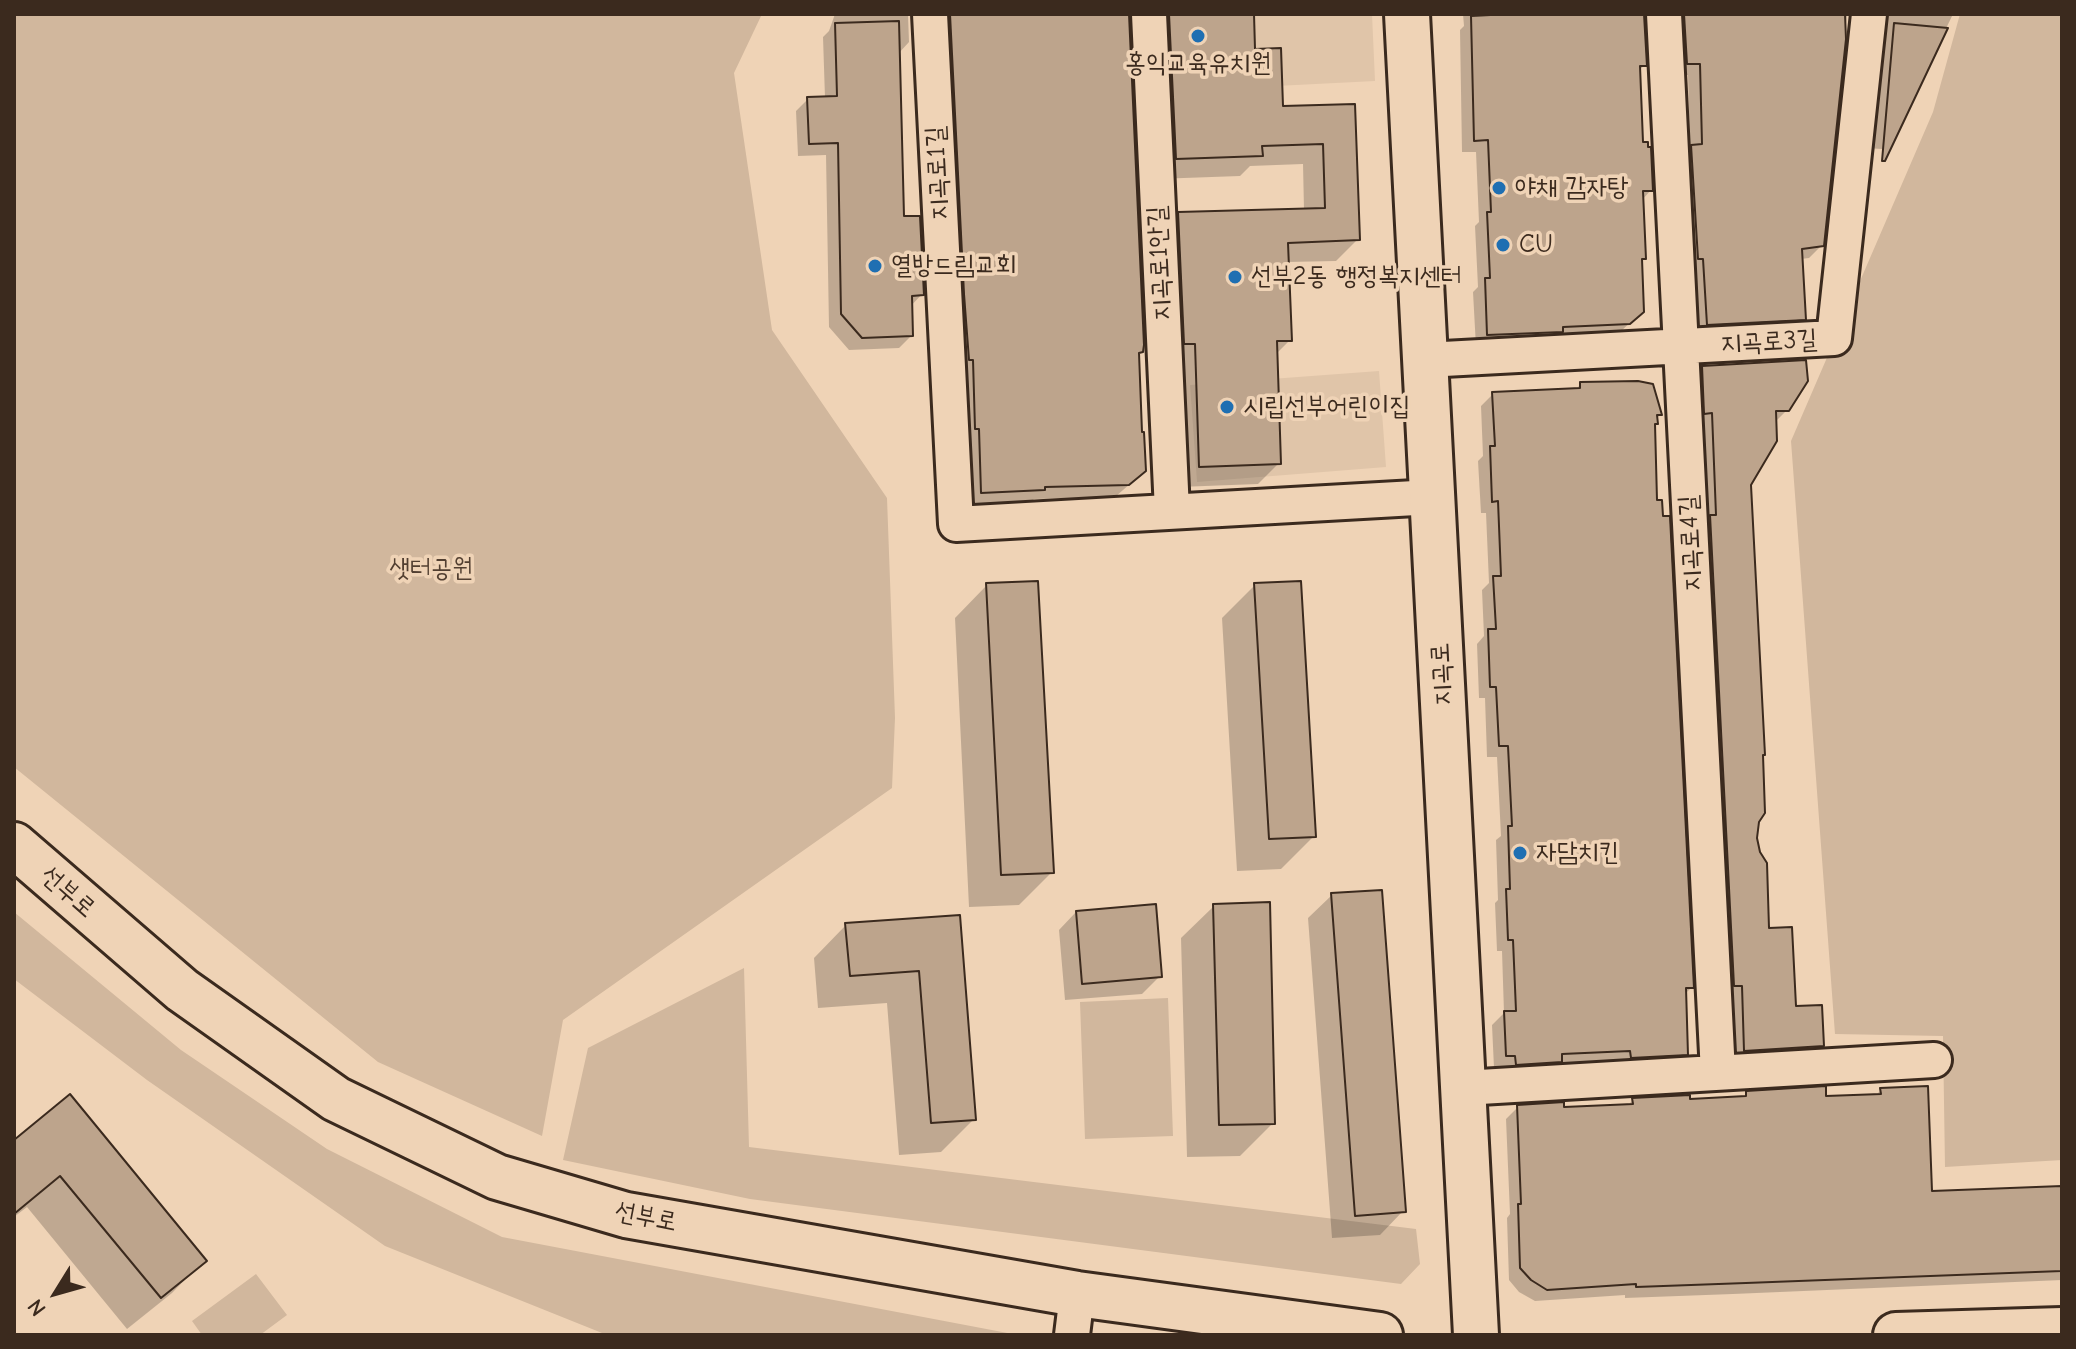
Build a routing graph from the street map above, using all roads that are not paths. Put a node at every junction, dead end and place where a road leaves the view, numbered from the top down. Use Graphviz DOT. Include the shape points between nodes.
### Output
graph roads {
  1 [pos="930,14"];
  2 [pos="1149,14"];
  3 [pos="1407,14"];
  4 [pos="1664,14"];
  5 [pos="1869,14"];
  6 [pos="1681,347"];
  7 [pos="1425,360"];
  8 [pos="1433,497"];
  9 [pos="1172,511"];
  10 [pos="14,845"];
  11 [pos="1934,1060"];
  12 [pos="1718,1073"];
  13 [pos="1463,1088"];
  14 [pos="1075,1314"];
  15 [pos="2062,1330"];
  16 [pos="1380,1335"];
  17 [pos="1476,1335"];
  18 [pos="1896,1335"];
  1 -- 9 [label="street, 지곡로1길" via="956,524"];
  2 -- 9 [label="street, 지곡로1안길"];
  3 -- 7 [label="main road, 지곡로"];
  4 -- 6 [label="street, 지곡로4길"];
  5 -- 6 [label="street, 지곡로3길" via="1834,338"];
  6 -- 7 [label="street, 지곡로3길"];
  6 -- 12 [label="street, 지곡로4길"];
  7 -- 8 [label="main road, 지곡로"];
  8 -- 9 [label="street"];
  8 -- 13 [label="main road, 지곡로"];
  10 -- 14 [label="main road, 선부로" via="182,990 336,1099 497,1177 626,1215"];
  11 -- 12 [label="street"];
  12 -- 13 [label="street"];
  13 -- 17 [label="main road, 지곡로"];
  14 -- 16 [label="main road, 선부로"];
  15 -- 18 [label="main road"];
}
